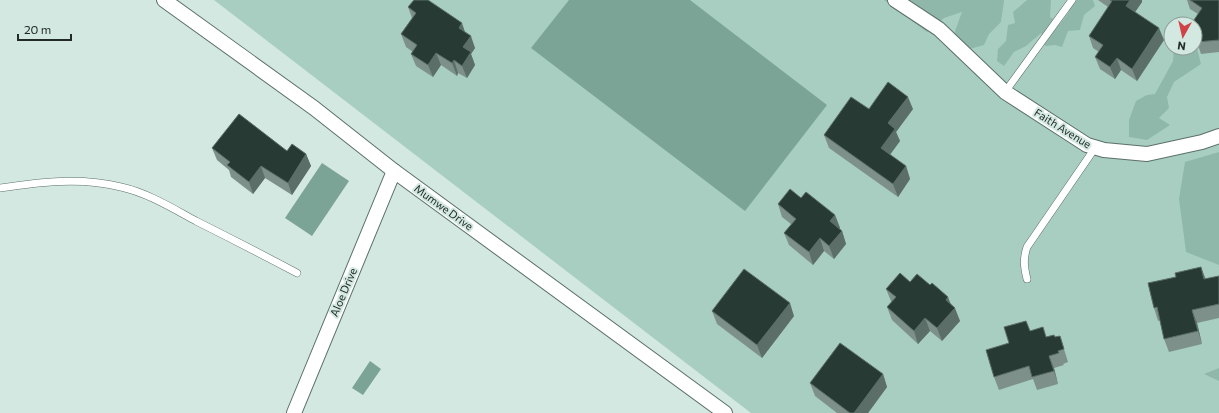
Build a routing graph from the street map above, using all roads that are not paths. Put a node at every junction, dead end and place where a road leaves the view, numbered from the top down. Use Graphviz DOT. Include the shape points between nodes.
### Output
graph roads {
  1 [pos="164,0"];
  2 [pos="895,0"];
  3 [pos="1072,0"];
  4 [pos="1005,92"];
  5 [pos="1219,136"];
  6 [pos="1095,148"];
  7 [pos="394,171"];
  8 [pos="0,188"];
  9 [pos="297,273"];
  10 [pos="1027,279"];
  11 [pos="294,413"];
  12 [pos="725,413"];
  1 -- 7 [label="street, Mumwe Drive" via="314,108"];
  2 -- 4 [label="street, Faith Avenue" via="939,29"];
  3 -- 4 [label="lane"];
  4 -- 6 [label="street, Faith Avenue"];
  5 -- 6 [label="street, Faith Avenue" via="1147,154"];
  6 -- 10 [label="lane" via="1027,248 1024,255"];
  7 -- 11 [label="street, Aloe Drive"];
  7 -- 12 [label="street, Mumwe Drive"];
  8 -- 9 [label="lane" via="70,181 122,187 151,197"];
}
